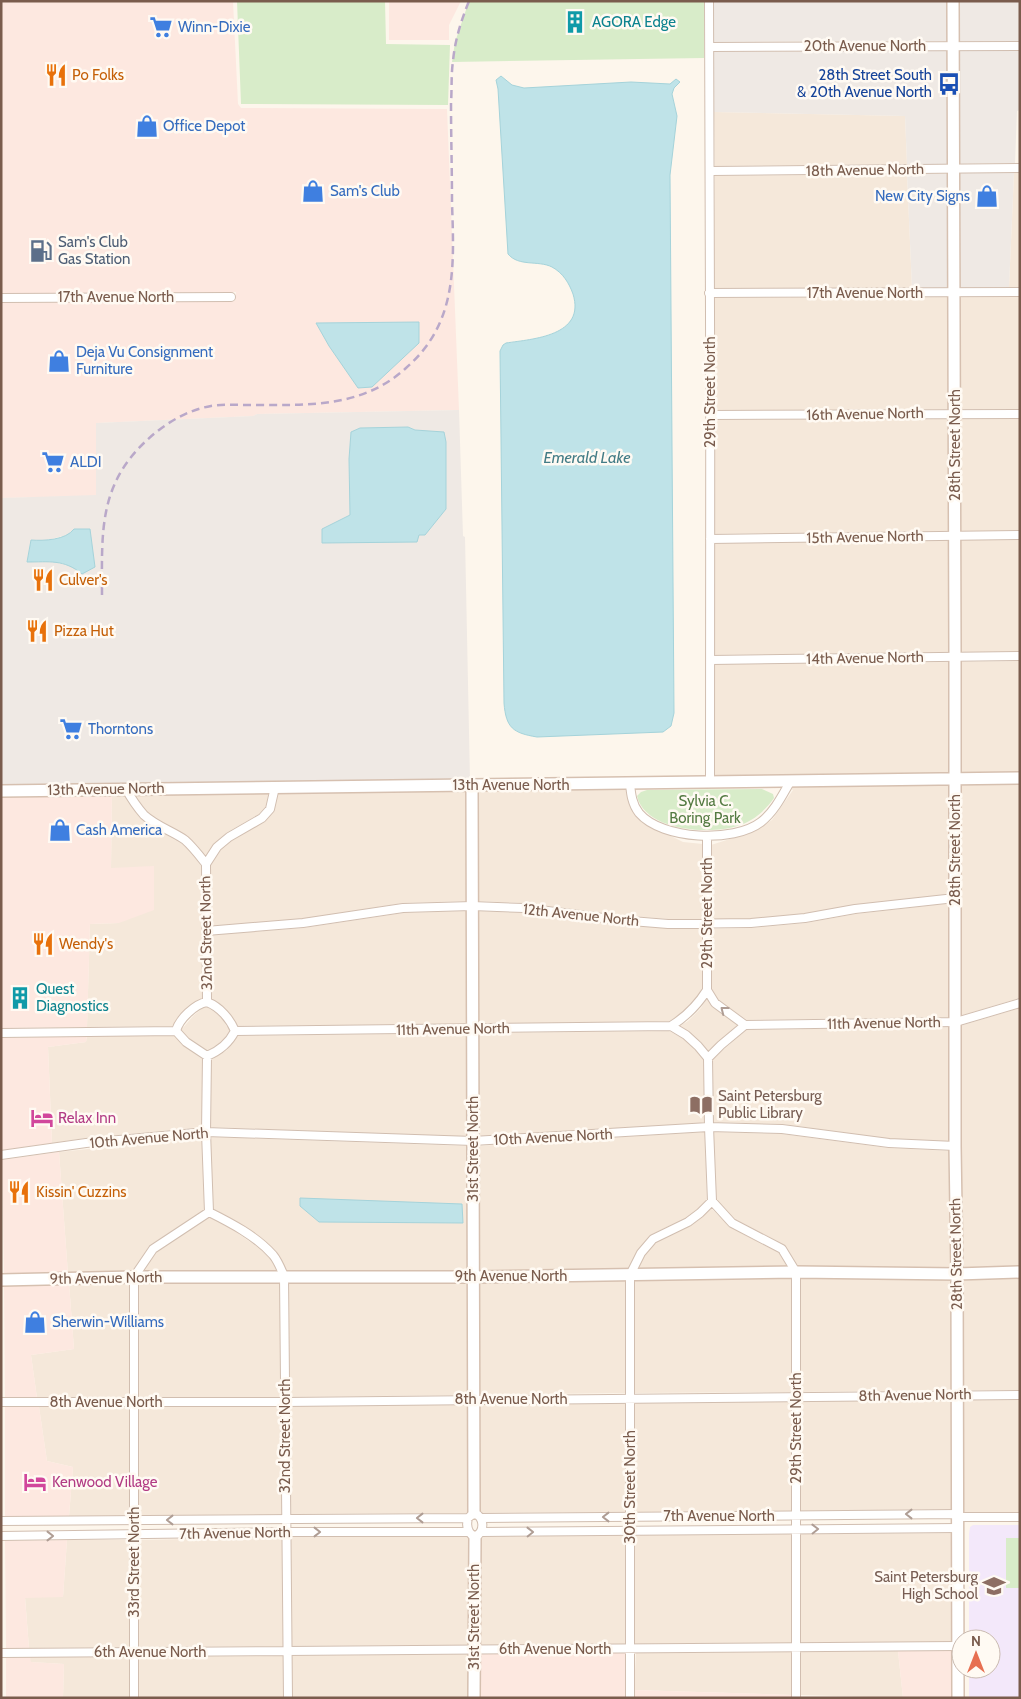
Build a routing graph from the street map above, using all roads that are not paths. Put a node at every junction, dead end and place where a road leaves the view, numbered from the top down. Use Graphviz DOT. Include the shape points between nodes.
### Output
graph roads {
  1 [pos="709,1"];
  2 [pos="953,1"];
  3 [pos="953,46"];
  4 [pos="1020,46"];
  5 [pos="710,47"];
  6 [pos="1020,168"];
  7 [pos="953,169"];
  8 [pos="711,171"];
  9 [pos="954,292"];
  10 [pos="1020,292"];
  11 [pos="709,293"];
  12 [pos="231,297"];
  13 [pos="1,298"];
  14 [pos="955,413"];
  15 [pos="1020,414"];
  16 [pos="710,416"];
  17 [pos="955,536"];
  18 [pos="1020,536"];
  19 [pos="710,539"];
  20 [pos="1020,656"];
  21 [pos="956,657"];
  22 [pos="711,660"];
  23 [pos="956,778"];
  24 [pos="1020,778"];
  25 [pos="790,782"];
  26 [pos="710,783"];
  27 [pos="630,784"];
  28 [pos="472,785"];
  29 [pos="275,787"];
  30 [pos="126,789"];
  31 [pos="1,791"];
  32 [pos="707,837"];
  33 [pos="206,864"];
  34 [pos="955,898"];
  35 [pos="472,906"];
  36 [pos="707,924"];
  37 [pos="206,931"];
  38 [pos="706,990"];
  39 [pos="207,1002"];
  40 [pos="1020,1003"];
  41 [pos="956,1022"];
  42 [pos="745,1025"];
  43 [pos="671,1026"];
  44 [pos="472,1028"];
  45 [pos="176,1031"];
  46 [pos="235,1031"];
  47 [pos="1,1033"];
  48 [pos="207,1056"];
  49 [pos="708,1058"];
  50 [pos="709,1127"];
  51 [pos="206,1132"];
  52 [pos="472,1141"];
  53 [pos="955,1146"];
  54 [pos="1,1155"];
  55 [pos="712,1201"];
  56 [pos="209,1212"];
  57 [pos="796,1272"];
  58 [pos="1020,1272"];
  59 [pos="957,1274"];
  60 [pos="630,1275"];
  61 [pos="284,1276"];
  62 [pos="134,1277"];
  63 [pos="473,1277"];
  64 [pos="1,1280"];
  65 [pos="957,1395"];
  66 [pos="1020,1395"];
  67 [pos="796,1396"];
  68 [pos="630,1398"];
  69 [pos="473,1399"];
  70 [pos="1,1402"];
  71 [pos="133,1402"];
  72 [pos="285,1402"];
  73 [pos="796,1515"];
  74 [pos="474,1516"];
  75 [pos="631,1516"];
  76 [pos="1020,1517"];
  77 [pos="286,1519"];
  78 [pos="134,1520"];
  79 [pos="958,1520"];
  80 [pos="1,1521"];
  81 [pos="631,1530"];
  82 [pos="796,1530"];
  83 [pos="286,1532"];
  84 [pos="475,1534"];
  85 [pos="134,1535"];
  86 [pos="1,1536"];
  87 [pos="958,1629"];
  88 [pos="951,1646"];
  89 [pos="796,1647"];
  90 [pos="630,1648"];
  91 [pos="474,1650"];
  92 [pos="287,1651"];
  93 [pos="134,1652"];
  94 [pos="1,1653"];
  95 [pos="958,1679"];
  96 [pos="134,1698"];
  97 [pos="288,1698"];
  98 [pos="474,1698"];
  99 [pos="630,1698"];
  100 [pos="796,1698"];
  101 [pos="958,1698"];
  1 -- 5 [label="street, 29th Street North"];
  2 -- 3 [label="street, 28th Street North"];
  3 -- 4 [label="street, 20th Avenue North"];
  3 -- 5 [label="street, 20th Avenue North"];
  3 -- 7 [label="street, 28th Street North"];
  5 -- 8 [label="street, 29th Street North"];
  6 -- 7 [label="street, 18th Avenue North"];
  7 -- 8 [label="street, 18th Avenue North"];
  7 -- 9 [label="street, 28th Street North"];
  8 -- 11 [label="street, 29th Street North"];
  9 -- 10 [label="street, 17th Avenue North"];
  9 -- 11 [label="street, 17th Avenue North"];
  9 -- 14 [label="street, 28th Street North"];
  11 -- 16 [label="street, 29th Street North"];
  12 -- 13 [label="street, 17th Avenue North"];
  14 -- 15 [label="street, 16th Avenue North"];
  14 -- 16 [label="street, 16th Avenue North"];
  14 -- 17 [label="street, 28th Street North"];
  16 -- 19 [label="street, 29th Street North"];
  17 -- 18 [label="street, 15th Avenue North"];
  17 -- 19 [label="street, 15th Avenue North"];
  17 -- 21 [label="street, 28th Street North"];
  19 -- 22 [label="street, 29th Street North"];
  20 -- 21 [label="street, 14th Avenue North"];
  21 -- 22 [label="street, 14th Avenue North"];
  21 -- 23 [label="street, 28th Street North"];
  22 -- 26 [label="street, 29th Street North"];
  23 -- 24 [label="street, 13th Avenue North"];
  23 -- 25 [label="street, 13th Avenue North"];
  23 -- 34 [label="street, 28th Street North"];
  25 -- 26 [label="street, 13th Avenue North"];
  25 -- 32 [label="street, 29th Street North" via="760,822 744,831"];
  26 -- 27 [label="street, 13th Avenue North"];
  27 -- 28 [label="street, 13th Avenue North"];
  27 -- 32 [label="street, 29th Street North" via="632,800 639,813 649,821 680,833"];
  28 -- 29 [label="street, 13th Avenue North"];
  28 -- 35 [label="street, 31st Street North"];
  29 -- 30 [label="street, 13th Avenue North"];
  29 -- 33 [label="street, 32nd Street North" via="270,809 262,818 229,837"];
  30 -- 31 [label="street, 13th Avenue North"];
  30 -- 33 [label="street, 32nd Street North" via="145,815 184,840"];
  32 -- 36 [label="street, 29th Street North"];
  33 -- 37 [label="street, 32nd Street North"];
  34 -- 36 [label="street, 12th Avenue North" via="805,918"];
  34 -- 41 [label="street, 28th Street North"];
  35 -- 36 [label="street, 12th Avenue North" via="524,908 639,922"];
  35 -- 37 [label="street, 12th Avenue North" via="403,908 303,923"];
  35 -- 44 [label="street, 31st Street North"];
  36 -- 38 [label="street, 29th Street North"];
  37 -- 39 [label="street, 32nd Street North"];
  42 -- 38 [label="street, 29th Street North, one-way" via="715,1003"];
  38 -- 43 [label="street, 29th Street North" via="685,1018"];
  39 -- 45 [label="street, 32nd Street North" via="191,1011"];
  39 -- 46 [label="street, 32nd Street North" via="223,1012"];
  40 -- 41 [label="street, 11th Avenue North"];
  41 -- 42 [label="street, 11th Avenue North"];
  41 -- 53 [label="street, 28th Street North"];
  42 -- 49 [label="street"];
  43 -- 44 [label="street, 11th Avenue North"];
  43 -- 49 [label="street" via="692,1040"];
  44 -- 46 [label="street, 11th Avenue North"];
  44 -- 52 [label="street, 31st Street North"];
  45 -- 47 [label="street"];
  45 -- 48 [label="street"];
  46 -- 48 [label="street" via="224,1046"];
  48 -- 51 [label="street"];
  49 -- 50 [label="street"];
  50 -- 52 [label="street, 10th Avenue North"];
  50 -- 53 [label="street, 10th Avenue North" via="782,1129 889,1143"];
  50 -- 55 [label="street"];
  51 -- 52 [label="street, 10th Avenue North"];
  51 -- 54 [label="street, 10th Avenue North"];
  51 -- 56 [label="street"];
  52 -- 63 [label="street, 31st Street North"];
  53 -- 59 [label="street, 28th Street North"];
  55 -- 57 [label="street" via="732,1223 782,1250"];
  55 -- 60 [label="street" via="688,1222 653,1238"];
  56 -- 61 [label="street, 32nd Street North" via="258,1242 273,1255"];
  56 -- 62 [label="street" via="152,1249"];
  57 -- 59 [label="street, 9th Avenue North"];
  57 -- 60 [label="street, 9th Avenue North"];
  57 -- 67 [label="street, 29th Street North"];
  58 -- 59 [label="street, 9th Avenue North"];
  59 -- 65 [label="street, 28th Street North"];
  60 -- 63 [label="street, 9th Avenue North"];
  60 -- 68 [label="street, 30th Street North"];
  61 -- 62 [label="street, 9th Avenue North"];
  61 -- 63 [label="street, 9th Avenue North"];
  61 -- 72 [label="street, 32nd Street North"];
  62 -- 64 [label="street, 9th Avenue North"];
  62 -- 71 [label="street, 33rd Street North"];
  63 -- 69 [label="street, 31st Street North"];
  65 -- 66 [label="street, 8th Avenue North"];
  65 -- 67 [label="street, 8th Avenue North"];
  65 -- 79 [label="street, 28th Street North"];
  67 -- 68 [label="street, 8th Avenue North"];
  67 -- 73 [label="street, 29th Street North"];
  68 -- 69 [label="street, 8th Avenue North"];
  68 -- 75 [label="street, 30th Street North"];
  69 -- 72 [label="street, 8th Avenue North"];
  69 -- 74 [label="street, 31st Street North"];
  70 -- 71 [label="street, 8th Avenue North"];
  71 -- 72 [label="street, 8th Avenue North"];
  71 -- 78 [label="street, 33rd Street North"];
  72 -- 77 [label="street, 32nd Street North"];
  73 -- 75 [label="street, 7th Avenue North"];
  79 -- 73 [label="street, 7th Avenue North, one-way"];
  73 -- 82 [label="street, 29th Street North"];
  75 -- 74 [label="street, 7th Avenue North, one-way"];
  74 -- 77 [label="street, 7th Avenue North, one-way"];
  74 -- 84 [label="street" via="467,1527"];
  74 -- 84 [label="street" via="483,1527"];
  75 -- 81 [label="street, 30th Street North"];
  76 -- 79 [label="street, 7th Avenue North"];
  77 -- 78 [label="street, 7th Avenue North, one-way"];
  77 -- 83 [label="street, 32nd Street North"];
  78 -- 80 [label="street, 7th Avenue North"];
  78 -- 85 [label="street, 33rd Street North"];
  82 -- 79 [label="street, 7th Avenue North, one-way"];
  79 -- 87 [label="street, 28th Street North"];
  81 -- 82 [label="street, 7th Avenue North"];
  84 -- 81 [label="street, 7th Avenue North, one-way"];
  81 -- 90 [label="street, 30th Street North"];
  82 -- 89 [label="street, 29th Street North"];
  83 -- 84 [label="street, 7th Avenue North, one-way"];
  83 -- 85 [label="street, 7th Avenue North"];
  83 -- 92 [label="street, 32nd Street North"];
  84 -- 91 [label="street, 31st Street North"];
  86 -- 85 [label="street, 7th Avenue North, one-way"];
  85 -- 93 [label="street, 33rd Street North"];
  88 -- 89 [label="street, 6th Avenue North"];
  89 -- 90 [label="street, 6th Avenue North"];
  89 -- 100 [label="street, 29th Street North"];
  90 -- 91 [label="street, 6th Avenue North"];
  90 -- 99 [label="street, 30th Street North"];
  91 -- 92 [label="street, 6th Avenue North"];
  91 -- 98 [label="street, 31st Street North"];
  92 -- 93 [label="street, 6th Avenue North"];
  92 -- 97 [label="street, 32nd Street North"];
  93 -- 94 [label="street, 6th Avenue North"];
  93 -- 96 [label="street, 33rd Street North"];
  95 -- 101 [label="street, 28th Street North"];
}
